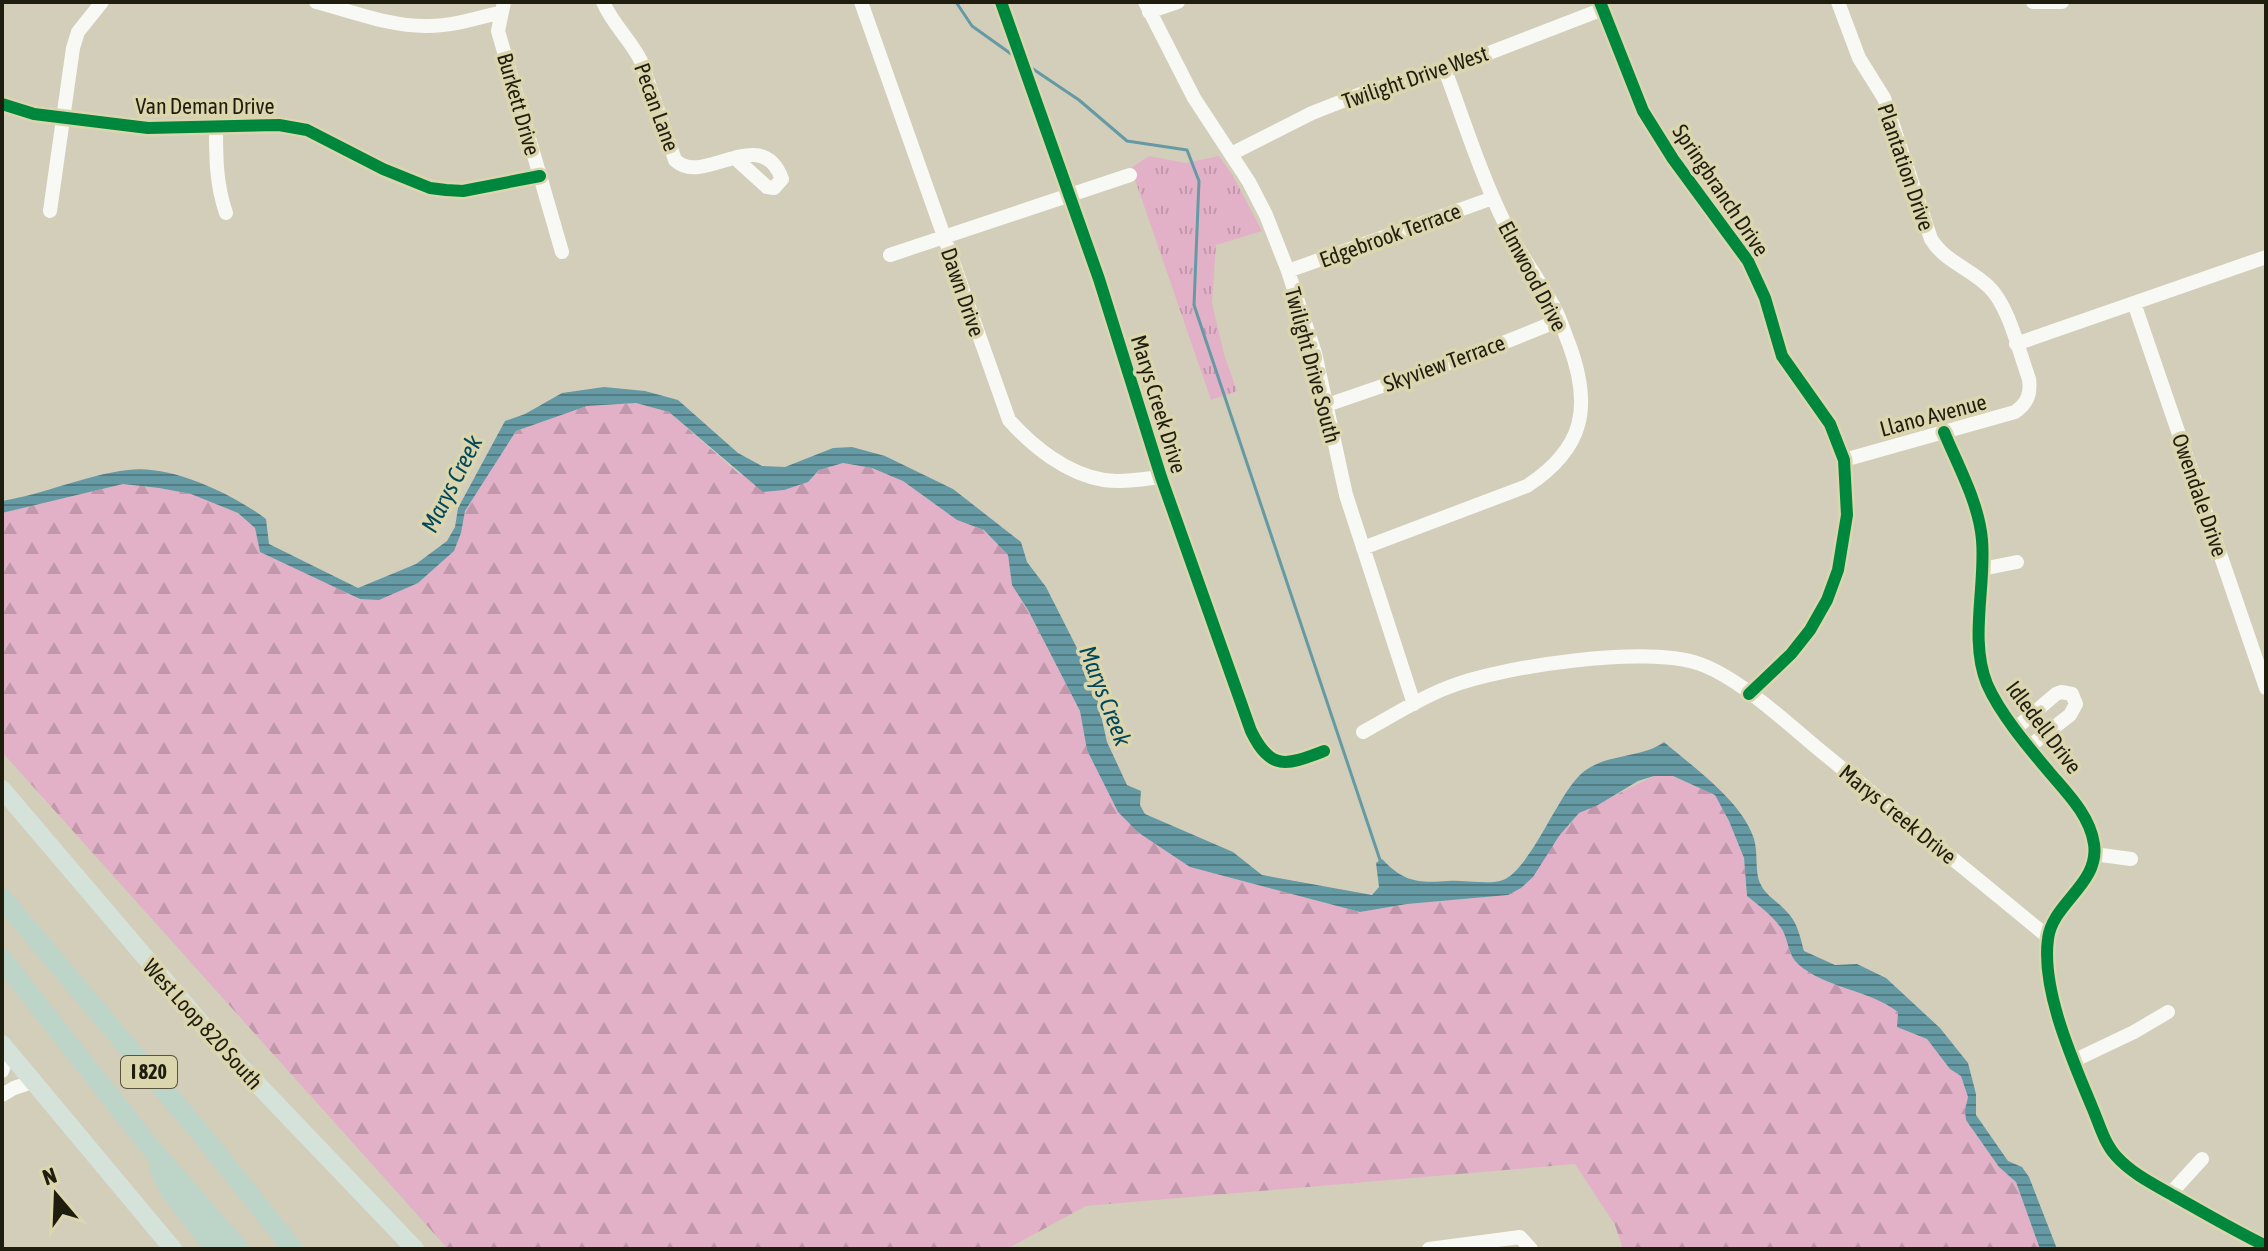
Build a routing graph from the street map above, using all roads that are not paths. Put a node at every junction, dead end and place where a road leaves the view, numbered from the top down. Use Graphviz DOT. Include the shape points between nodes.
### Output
graph roads {
  1 [pos="102,2"];
  2 [pos="316,2"];
  3 [pos="603,2"];
  4 [pos="861,2"];
  5 [pos="1001,2"];
  6 [pos="1178,2"];
  7 [pos="1838,2"];
  8 [pos="2033,2"];
  9 [pos="2062,2"];
  10 [pos="1601,5"];
  11 [pos="503,7"];
  12 [pos="1147,7"];
  13 [pos="1445,70"];
  14 [pos="2,104"];
  15 [pos="63,118"];
  16 [pos="216,126"];
  17 [pos="1231,154"];
  18 [pos="735,158"];
  19 [pos="1130,175"];
  20 [pos="540,176"];
  21 [pos="1067,195"];
  22 [pos="1493,198"];
  23 [pos="50,211"];
  24 [pos="226,213"];
  25 [pos="944,237"];
  26 [pos="562,252"];
  27 [pos="890,255"];
  28 [pos="2266,257"];
  29 [pos="1288,271"];
  30 [pos="2134,303"];
  31 [pos="1560,320"];
  32 [pos="2016,344"];
  33 [pos="2027,399"];
  34 [pos="1327,405"];
  35 [pos="1944,432"];
  36 [pos="1844,460"];
  37 [pos="1161,477"];
  38 [pos="1363,548"];
  39 [pos="2017,562"];
  40 [pos="1982,569"];
  41 [pos="2266,688"];
  42 [pos="1749,694"];
  43 [pos="1414,704"];
  44 [pos="2016,728"];
  45 [pos="1363,732"];
  46 [pos="2030,746"];
  47 [pos="1324,751"];
  48 [pos="2,789"];
  49 [pos="2094,854"];
  50 [pos="2131,859"];
  51 [pos="2,898"];
  52 [pos="2048,937"];
  53 [pos="2,959"];
  54 [pos="2168,1012"];
  55 [pos="6,1049"];
  56 [pos="2073,1061"];
  57 [pos="2,1071"];
  58 [pos="32,1082"];
  59 [pos="2,1095"];
  60 [pos="150,1147"];
  61 [pos="2202,1159"];
  62 [pos="2170,1194"];
  63 [pos="2266,1246"];
  64 [pos="173,1249"];
  65 [pos="215,1249"];
  66 [pos="239,1249"];
  67 [pos="293,1249"];
  68 [pos="415,1249"];
  69 [pos="1429,1249"];
  70 [pos="1531,1249"];
  1 -- 15 [label="street" via="78,32"];
  2 -- 11 [label="street" via="425,27 451,25"];
  3 -- 18 [label="street, Pecan Lane" via="616,28 634,45 675,160 691,168"];
  4 -- 25 [label="street, Dawn Drive"];
  5 -- 21 [label="street, Marys Creek Drive"];
  6 -- 12 [label="street"];
  7 -- 32 [label="street, Plantation Drive" via="1859,58 1884,98 1931,239 1939,253 1992,289"];
  8 -- 9 [label="street"];
  10 -- 13 [label="street, Twilight Drive West"];
  10 -- 36 [label="street, Springbranch Drive" via="1643,111 1748,261 1782,356 1830,424"];
  11 -- 20 [label="street, Burkett Drive" via="498,31"];
  12 -- 17 [label="street, Twilight Drive South" via="1194,98"];
  13 -- 17 [label="street, Twilight Drive West" via="1312,113"];
  13 -- 22 [label="street, Elmwood Drive"];
  14 -- 15 [label="street, Van Deman Drive"];
  15 -- 16 [label="street, Van Deman Drive" via="148,128"];
  15 -- 23 [label="street"];
  16 -- 20 [label="street, Van Deman Drive" via="307,130 430,188 463,191"];
  16 -- 24 [label="street" via="218,190"];
  17 -- 29 [label="street, Twilight Drive South" via="1266,215"];
  19 -- 21 [label="street"];
  20 -- 26 [label="street, Burkett Drive"];
  21 -- 25 [label="street"];
  21 -- 37 [label="street, Marys Creek Drive"];
  22 -- 29 [label="street, Edgebrook Terrace"];
  22 -- 31 [label="street, Elmwood Drive"];
  25 -- 27 [label="street"];
  25 -- 37 [label="street, Dawn Drive" via="1003,408 1023,435 1067,468 1087,476"];
  28 -- 30 [label="street"];
  29 -- 34 [label="street, Twilight Drive South"];
  30 -- 32 [label="street"];
  30 -- 41 [label="street, Owendale Drive"];
  31 -- 34 [label="street, Skyview Terrace"];
  31 -- 38 [label="street, Elmwood Drive" via="1583,401 1575,432 1557,464 1527,486"];
  32 -- 33 [label="street, Plantation Drive" via="2029,379"];
  33 -- 35 [label="street, Llano Avenue" via="2015,412"];
  34 -- 38 [label="street, Twilight Drive South"];
  35 -- 36 [label="street, Llano Avenue"];
  35 -- 40 [label="street, Idledell Drive" via="1977,518"];
  36 -- 42 [label="street, Springbranch Drive" via="1847,515 1827,600 1791,654"];
  37 -- 47 [label="street, Marys Creek Drive" via="1262,753 1289,762"];
  38 -- 43 [label="street, Twilight Drive South"];
  39 -- 40 [label="street"];
  40 -- 44 [label="street, Idledell Drive" via="1982,669"];
  42 -- 43 [label="street, Marys Creek Drive" via="1700,664 1639,655 1500,672"];
  42 -- 52 [label="street, Marys Creek Drive"];
  43 -- 45 [label="street, Marys Creek Drive"];
  44 -- 46 [label="street, Idledell Drive"];
  44 -- 46 [label="street" via="2056,694 2072,694 2076,704 2070,715"];
  46 -- 49 [label="street, Idledell Drive" via="2073,798 2092,835"];
  48 -- 68 [label="main road, West Loop 820 South" via="219,1044"];
  49 -- 50 [label="street"];
  49 -- 52 [label="street" via="2090,873"];
  51 -- 67 [label="highway, I 820"];
  52 -- 56 [label="street" via="2049,978"];
  53 -- 60 [label="highway, I 820"];
  54 -- 56 [label="street"];
  55 -- 57 [label="street"];
  55 -- 58 [label="main road"];
  56 -- 62 [label="street" via="2114,1155"];
  58 -- 59 [label="street"];
  58 -- 64 [label="main road"];
  60 -- 65 [label="highway" via="169,1189"];
  60 -- 66 [label="highway, I 820"];
  61 -- 62 [label="street"];
  62 -- 63 [label="street"];
  69 -- 70 [label="street" via="1520,1237"];
}
